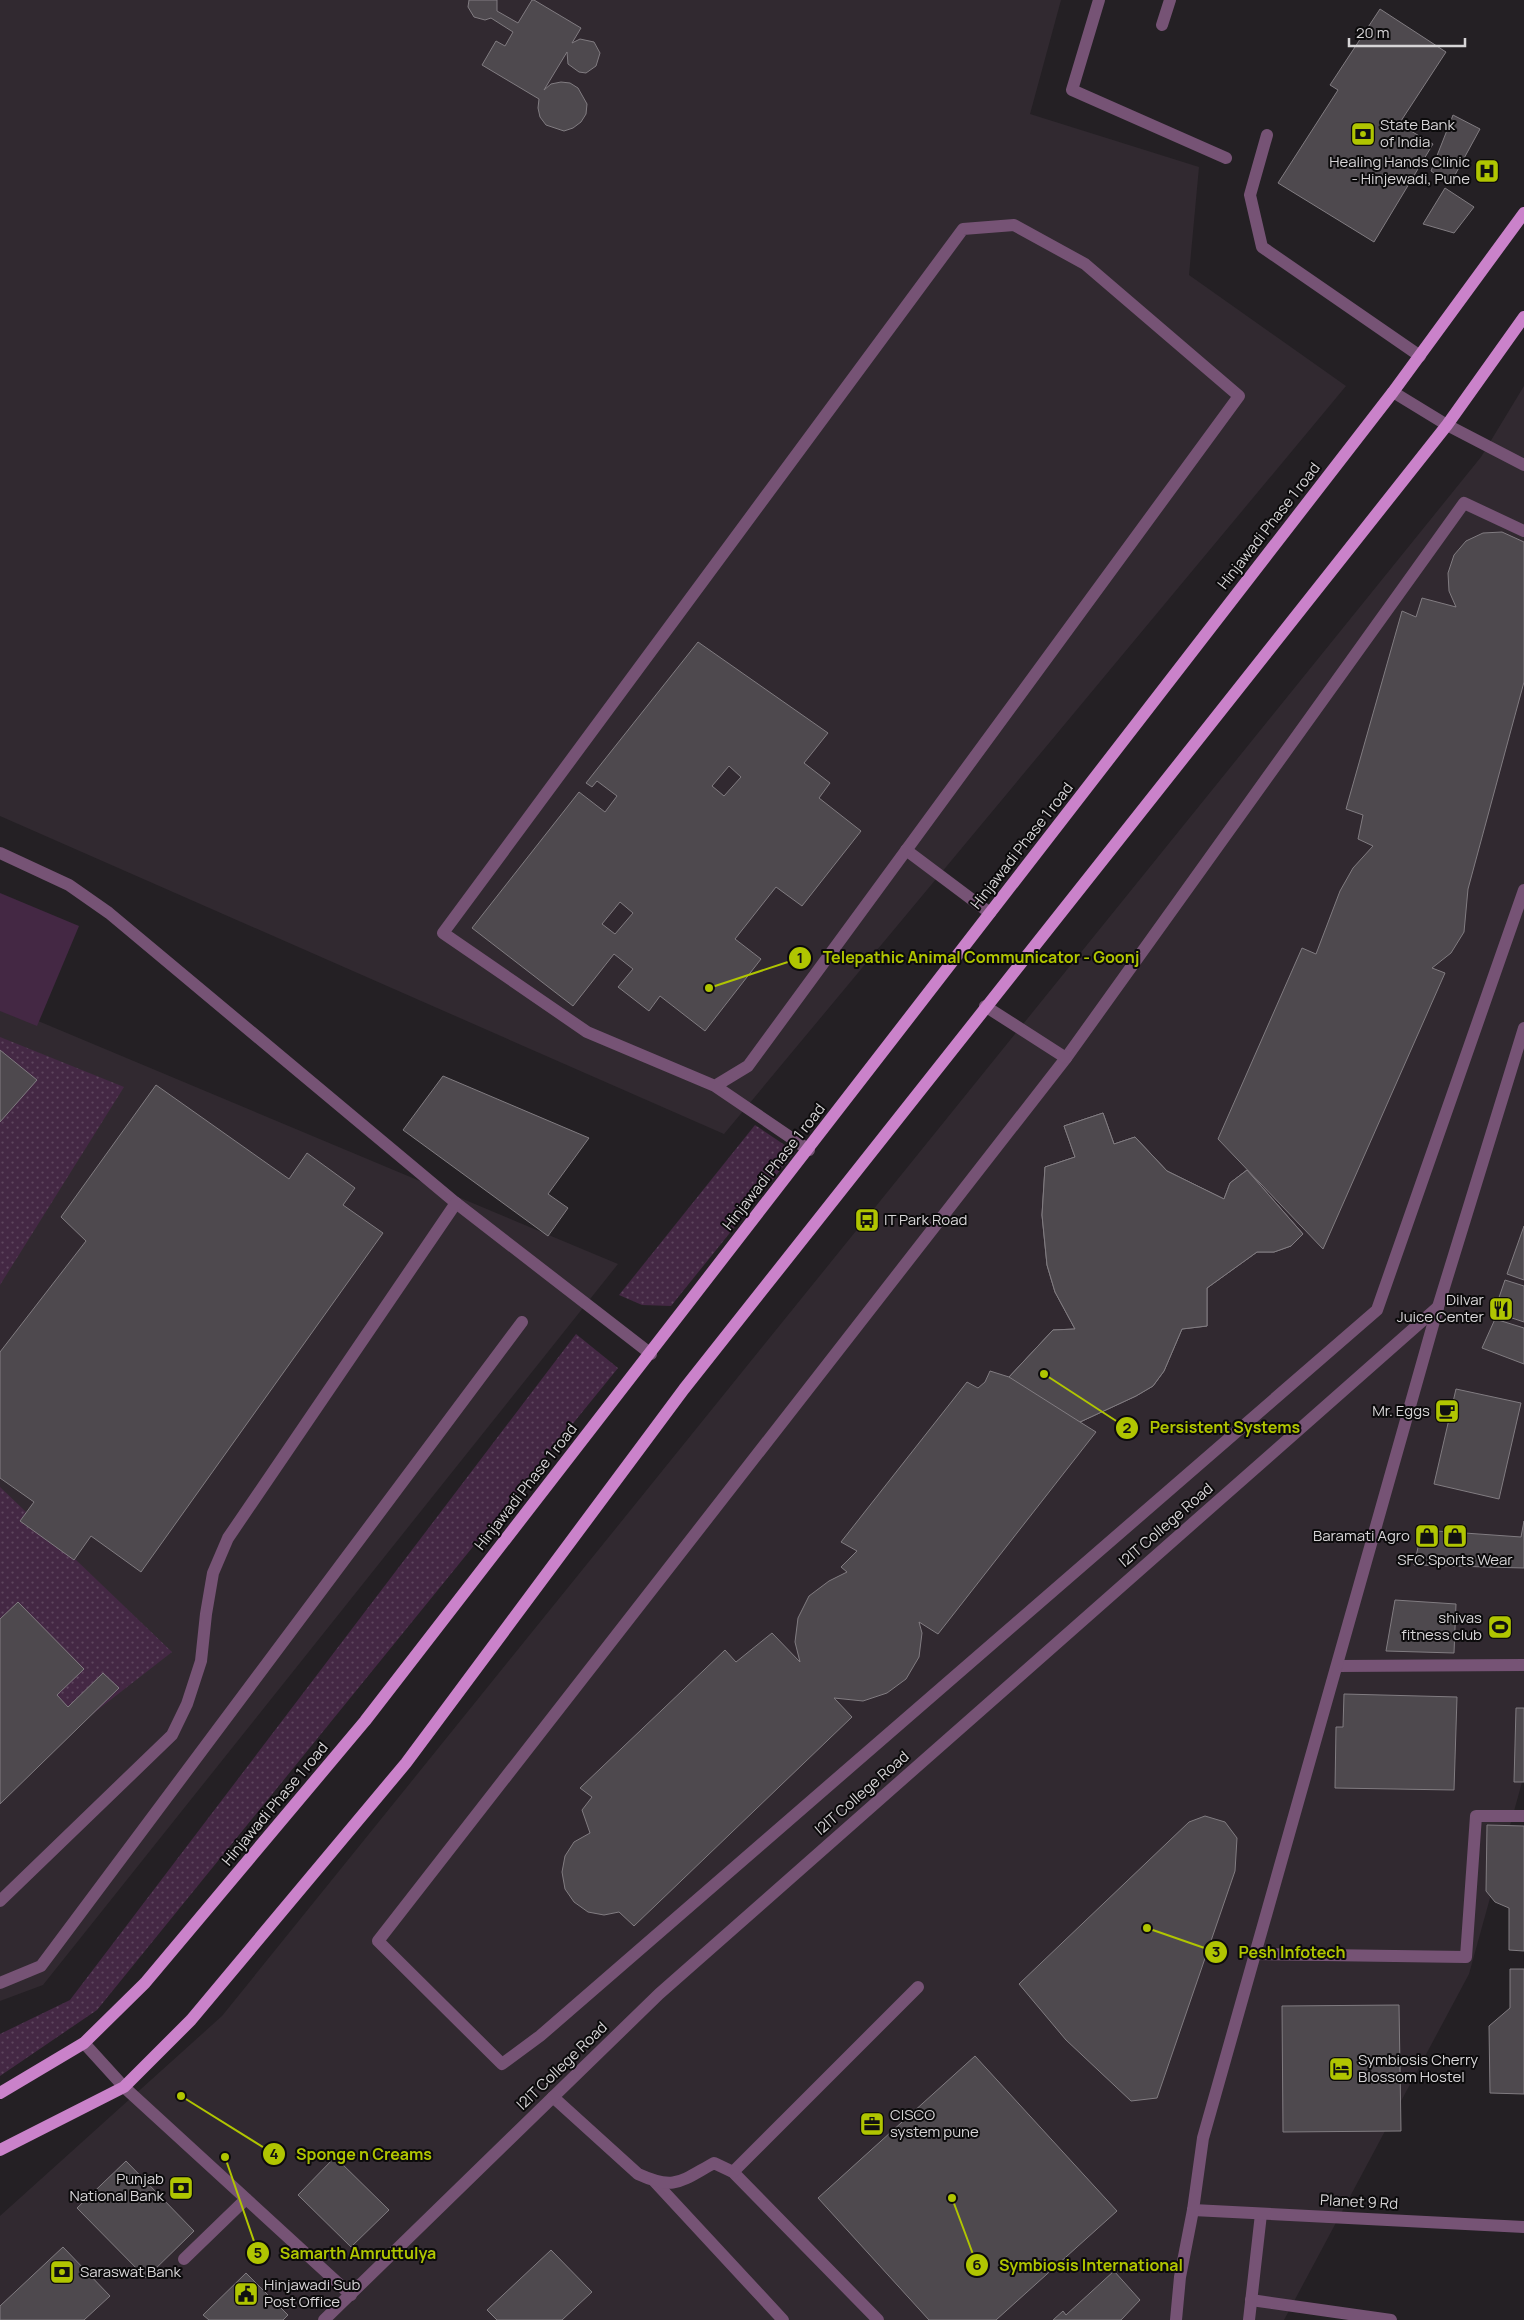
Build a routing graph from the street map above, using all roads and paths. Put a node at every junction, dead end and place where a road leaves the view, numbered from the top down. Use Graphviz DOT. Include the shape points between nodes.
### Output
graph roads {
  1 [pos="1100,0"];
  2 [pos="1170,0"];
  3 [pos="1162,25"];
  4 [pos="1267,135"];
  5 [pos="1226,158"];
  6 [pos="1524,213"];
  7 [pos="1524,317"];
  8 [pos="1420,356"];
  9 [pos="1393,392"];
  10 [pos="1447,425"];
  11 [pos="1524,465"];
  12 [pos="1524,532"];
  13 [pos="906,850"];
  14 [pos="0,853"];
  15 [pos="1524,890"];
  16 [pos="990,913"];
  17 [pos="985,1006"];
  18 [pos="1524,1028"];
  19 [pos="1066,1058"];
  20 [pos="715,1086"];
  21 [pos="809,1150"];
  22 [pos="456,1203"];
  23 [pos="1438,1307"];
  24 [pos="522,1322"];
  25 [pos="651,1354"];
  26 [pos="1524,1665"];
  27 [pos="1337,1666"];
  28 [pos="1524,1816"];
  29 [pos="0,1901"];
  30 [pos="1255,1954"];
  31 [pos="0,1984"];
  32 [pos="918,1987"];
  33 [pos="84,2042"];
  34 [pos="124,2086"];
  35 [pos="0,2093"];
  36 [pos="553,2097"];
  37 [pos="0,2150"];
  38 [pos="734,2172"];
  39 [pos="655,2182"];
  40 [pos="246,2199"];
  41 [pos="1193,2210"];
  42 [pos="1261,2214"];
  43 [pos="1524,2226"];
  44 [pos="184,2259"];
  45 [pos="351,2295"];
  46 [pos="1251,2300"];
  47 [pos="324,2320"];
  48 [pos="783,2320"];
  49 [pos="878,2320"];
  50 [pos="1176,2320"];
  51 [pos="1249,2320"];
  52 [pos="1392,2320"];
  1 -- 5 [label="street" via="1072,90"];
  2 -- 3 [label="street"];
  4 -- 8 [label="street" via="1250,195 1262,247"];
  6 -- 8 [label="main road, Hinjawadi Phase 1 road"];
  7 -- 10 [label="main road"];
  8 -- 9 [label="main road, Hinjawadi Phase 1 road"];
  9 -- 10 [label="street"];
  9 -- 16 [label="main road, Hinjawadi Phase 1 road"];
  10 -- 11 [label="street"];
  10 -- 17 [label="main road"];
  12 -- 19 [label="street" via="1464,503"];
  13 -- 16 [label="street"];
  13 -- 20 [label="street" via="748,1066"];
  13 -- 20 [label="street" via="1239,396 1085,264 1014,225 963,229 443,933 587,1032"];
  14 -- 22 [label="street" via="70,885 109,913"];
  15 -- 19 [label="street" via="1378,1310 540,2036 502,2064 378,1941"];
  16 -- 21 [label="main road, Hinjawadi Phase 1 road"];
  17 -- 19 [label="street"];
  17 -- 34 [label="main road" via="684,1389 406,1763 191,2020"];
  18 -- 23 [label="street"];
  20 -- 21 [label="street"];
  21 -- 25 [label="main road, Hinjawadi Phase 1 road"];
  22 -- 25 [label="street"];
  22 -- 29 [label="street" via="228,1538 212,1573 201,1661 187,1704 172,1735"];
  23 -- 27 [label="street"];
  23 -- 36 [label="street, I2IT College Road" via="659,1994"];
  24 -- 31 [label="street" via="41,1966"];
  25 -- 33 [label="main road, Hinjawadi Phase 1 road" via="365,1721 145,1983"];
  26 -- 27 [label="street"];
  27 -- 30 [label="street"];
  28 -- 30 [label="street" via="1476,1816 1466,1957"];
  30 -- 41 [label="street" via="1203,2138"];
  32 -- 38 [label="street"];
  33 -- 34 [label="street"];
  33 -- 35 [label="main road, Hinjawadi Phase 1 road"];
  34 -- 37 [label="main road"];
  34 -- 40 [label="street"];
  36 -- 39 [label="street" via="638,2174"];
  36 -- 45 [label="street, I2IT College Road"];
  38 -- 39 [label="street" via="714,2163 680,2182"];
  38 -- 49 [label="street"];
  39 -- 48 [label="street"];
  40 -- 44 [label="street"];
  40 -- 45 [label="street"];
  41 -- 42 [label="street, Planet 9 Rd"];
  41 -- 50 [label="street" via="1180,2276"];
  42 -- 43 [label="street, Planet 9 Rd"];
  42 -- 46 [label="street"];
  45 -- 47 [label="street, I2IT College Road"];
  46 -- 51 [label="street"];
  46 -- 52 [label="street"];
}
